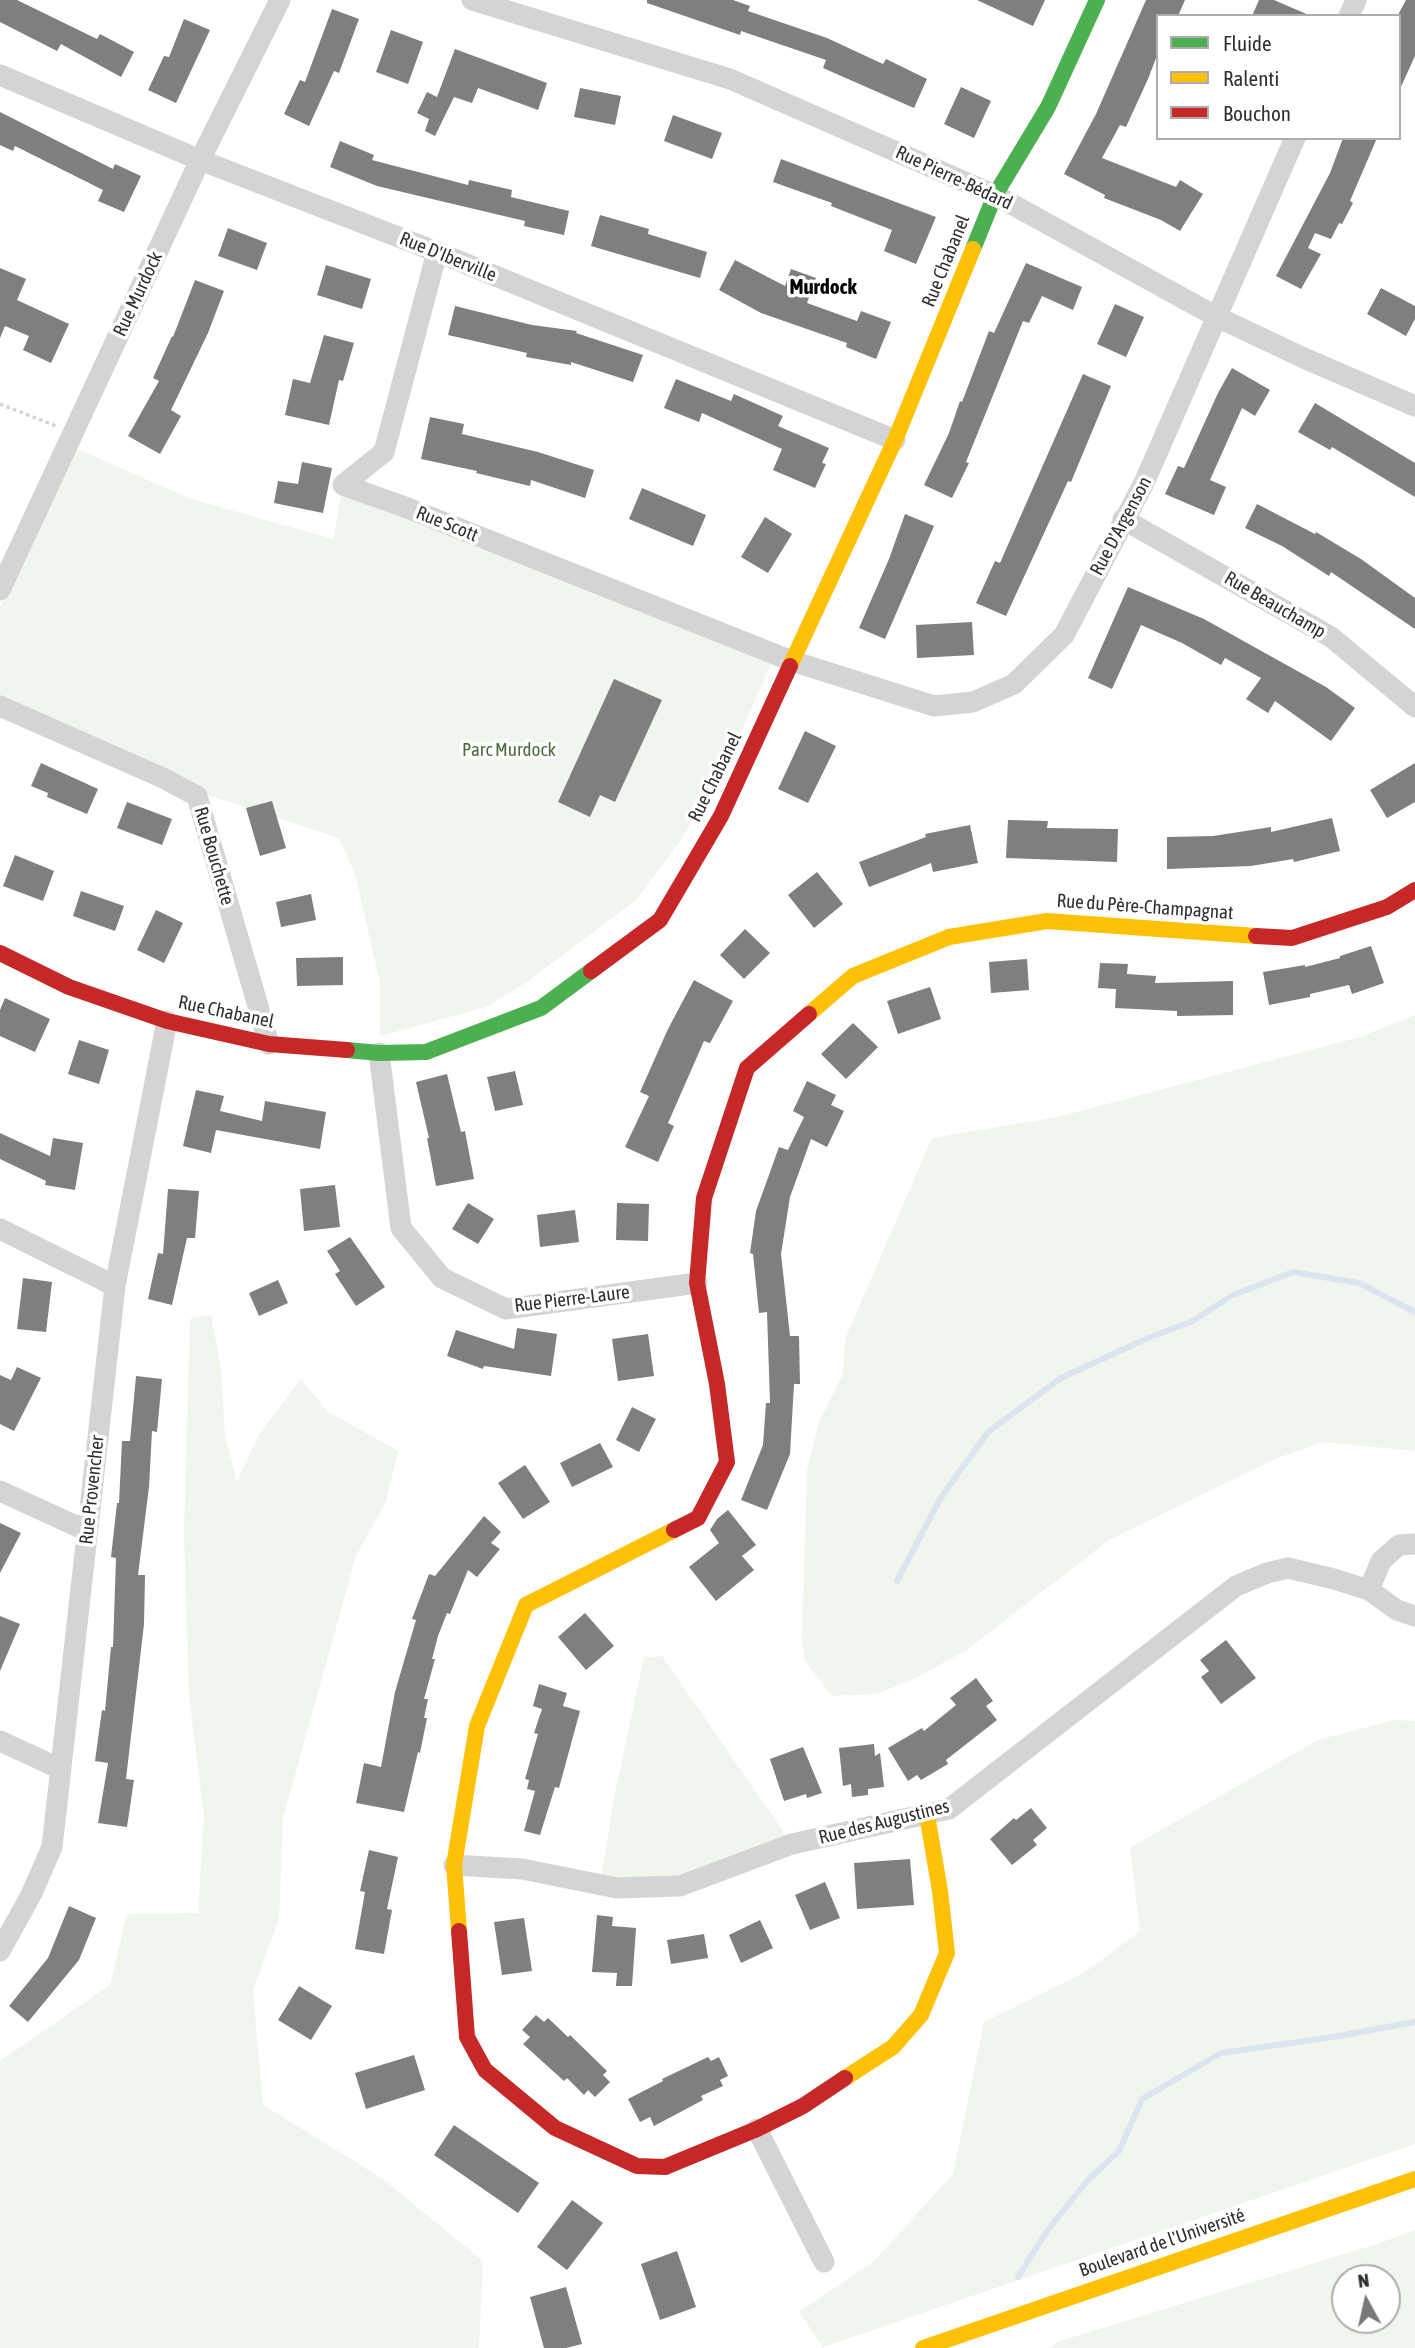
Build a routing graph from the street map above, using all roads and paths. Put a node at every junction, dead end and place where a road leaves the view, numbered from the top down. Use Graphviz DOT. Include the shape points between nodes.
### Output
graph roads {
  1 [pos="280,0"];
  2 [pos="472,0"];
  3 [pos="1097,0"];
  4 [pos="0,75"];
  5 [pos="1294,140"];
  6 [pos="200,160"];
  7 [pos="995,195"];
  8 [pos="437,252"];
  9 [pos="1217,317"];
  10 [pos="0,404"];
  11 [pos="1415,406"];
  12 [pos="75,432"];
  13 [pos="895,440"];
  14 [pos="1124,519"];
  15 [pos="0,590"];
  16 [pos="792,662"];
  17 [pos="0,706"];
  18 [pos="1415,707"];
  19 [pos="1415,890"];
  20 [pos="0,953"];
  21 [pos="167,1021"];
  22 [pos="269,1044"];
  23 [pos="379,1053"];
  24 [pos="0,1229"];
  25 [pos="697,1283"];
  26 [pos="115,1286"];
  27 [pos="0,1491"];
  28 [pos="87,1531"];
  29 [pos="1415,1544"];
  30 [pos="1369,1590"];
  31 [pos="1415,1616"];
  32 [pos="0,1741"];
  33 [pos="61,1769"];
  34 [pos="927,1815"];
  35 [pos="454,1865"];
  36 [pos="0,1951"];
  37 [pos="757,2129"];
  38 [pos="1415,2179"];
  39 [pos="824,2262"];
  40 [pos="923,2348"];
  1 -- 6 [label="street, Rue Murdock"];
  2 -- 7 [label="street, Rue Pierre-Bédard" via="730,79"];
  3 -- 7 [label="street, Rue Chabanel" via="1048,107"];
  4 -- 6 [label="street, Rue D'Iberville"];
  5 -- 9 [label="street, Rue D'Argenson"];
  6 -- 8 [label="street, Rue D'Iberville"];
  6 -- 12 [label="street, Rue Murdock"];
  7 -- 9 [label="street, Rue Pierre-Bédard"];
  7 -- 13 [label="street, Rue Chabanel"];
  8 -- 13 [label="street, Rue D'Iberville"];
  8 -- 16 [label="street, Rue Scott" via="384,453 343,485"];
  9 -- 11 [label="street, Rue Pierre-Bédard"];
  9 -- 14 [label="street, Rue D'Argenson"];
  10 -- 12 [label="path"];
  12 -- 15 [label="street, Rue Murdock"];
  13 -- 16 [label="street, Rue Chabanel"];
  14 -- 16 [label="street, Rue D'Argenson" via="1064,635 1014,684 973,702 934,706"];
  14 -- 18 [label="street, Rue Beauchamp" via="1331,637"];
  16 -- 23 [label="street, Rue Chabanel" via="721,816 660,920 541,1008 426,1052"];
  17 -- 22 [label="street, Rue Bouchette" via="197,796"];
  19 -- 25 [label="street, Rue du Père-Champagnat" via="1387,907 1292,938 1047,921 949,937 853,976 747,1068 704,1198"];
  20 -- 21 [label="street, Rue Chabanel" via="69,987"];
  21 -- 22 [label="street, Rue Chabanel"];
  21 -- 26 [label="street, Rue Provencher"];
  22 -- 23 [label="street, Rue Chabanel"];
  23 -- 25 [label="street, Rue Pierre-Laure" via="401,1228 442,1278 506,1308"];
  24 -- 26 [label="street"];
  25 -- 35 [label="street, Rue du Père-Champagnat" via="727,1462 698,1518 526,1605 477,1726"];
  26 -- 28 [label="street, Rue Provencher"];
  27 -- 28 [label="street"];
  28 -- 33 [label="street, Rue Provencher"];
  29 -- 30 [label="street" via="1399,1545 1381,1561"];
  30 -- 31 [label="street, Rue des Augustines" via="1397,1610"];
  30 -- 34 [label="street, Rue des Augustines" via="1288,1568 1236,1586 950,1809"];
  32 -- 33 [label="street"];
  33 -- 36 [label="street, Rue Provencher" via="52,1847"];
  34 -- 35 [label="street, Rue des Augustines" via="792,1844 680,1886 617,1888 523,1870"];
  34 -- 37 [label="street, Rue du Père-Champagnat" via="947,1953 921,2015 893,2047 803,2106"];
  35 -- 37 [label="street, Rue du Père-Champagnat" via="467,2036 485,2070 555,2127 637,2166 665,2167"];
  37 -- 39 [label="street"];
  38 -- 40 [label="street, Boulevard de l'Université"];
}
